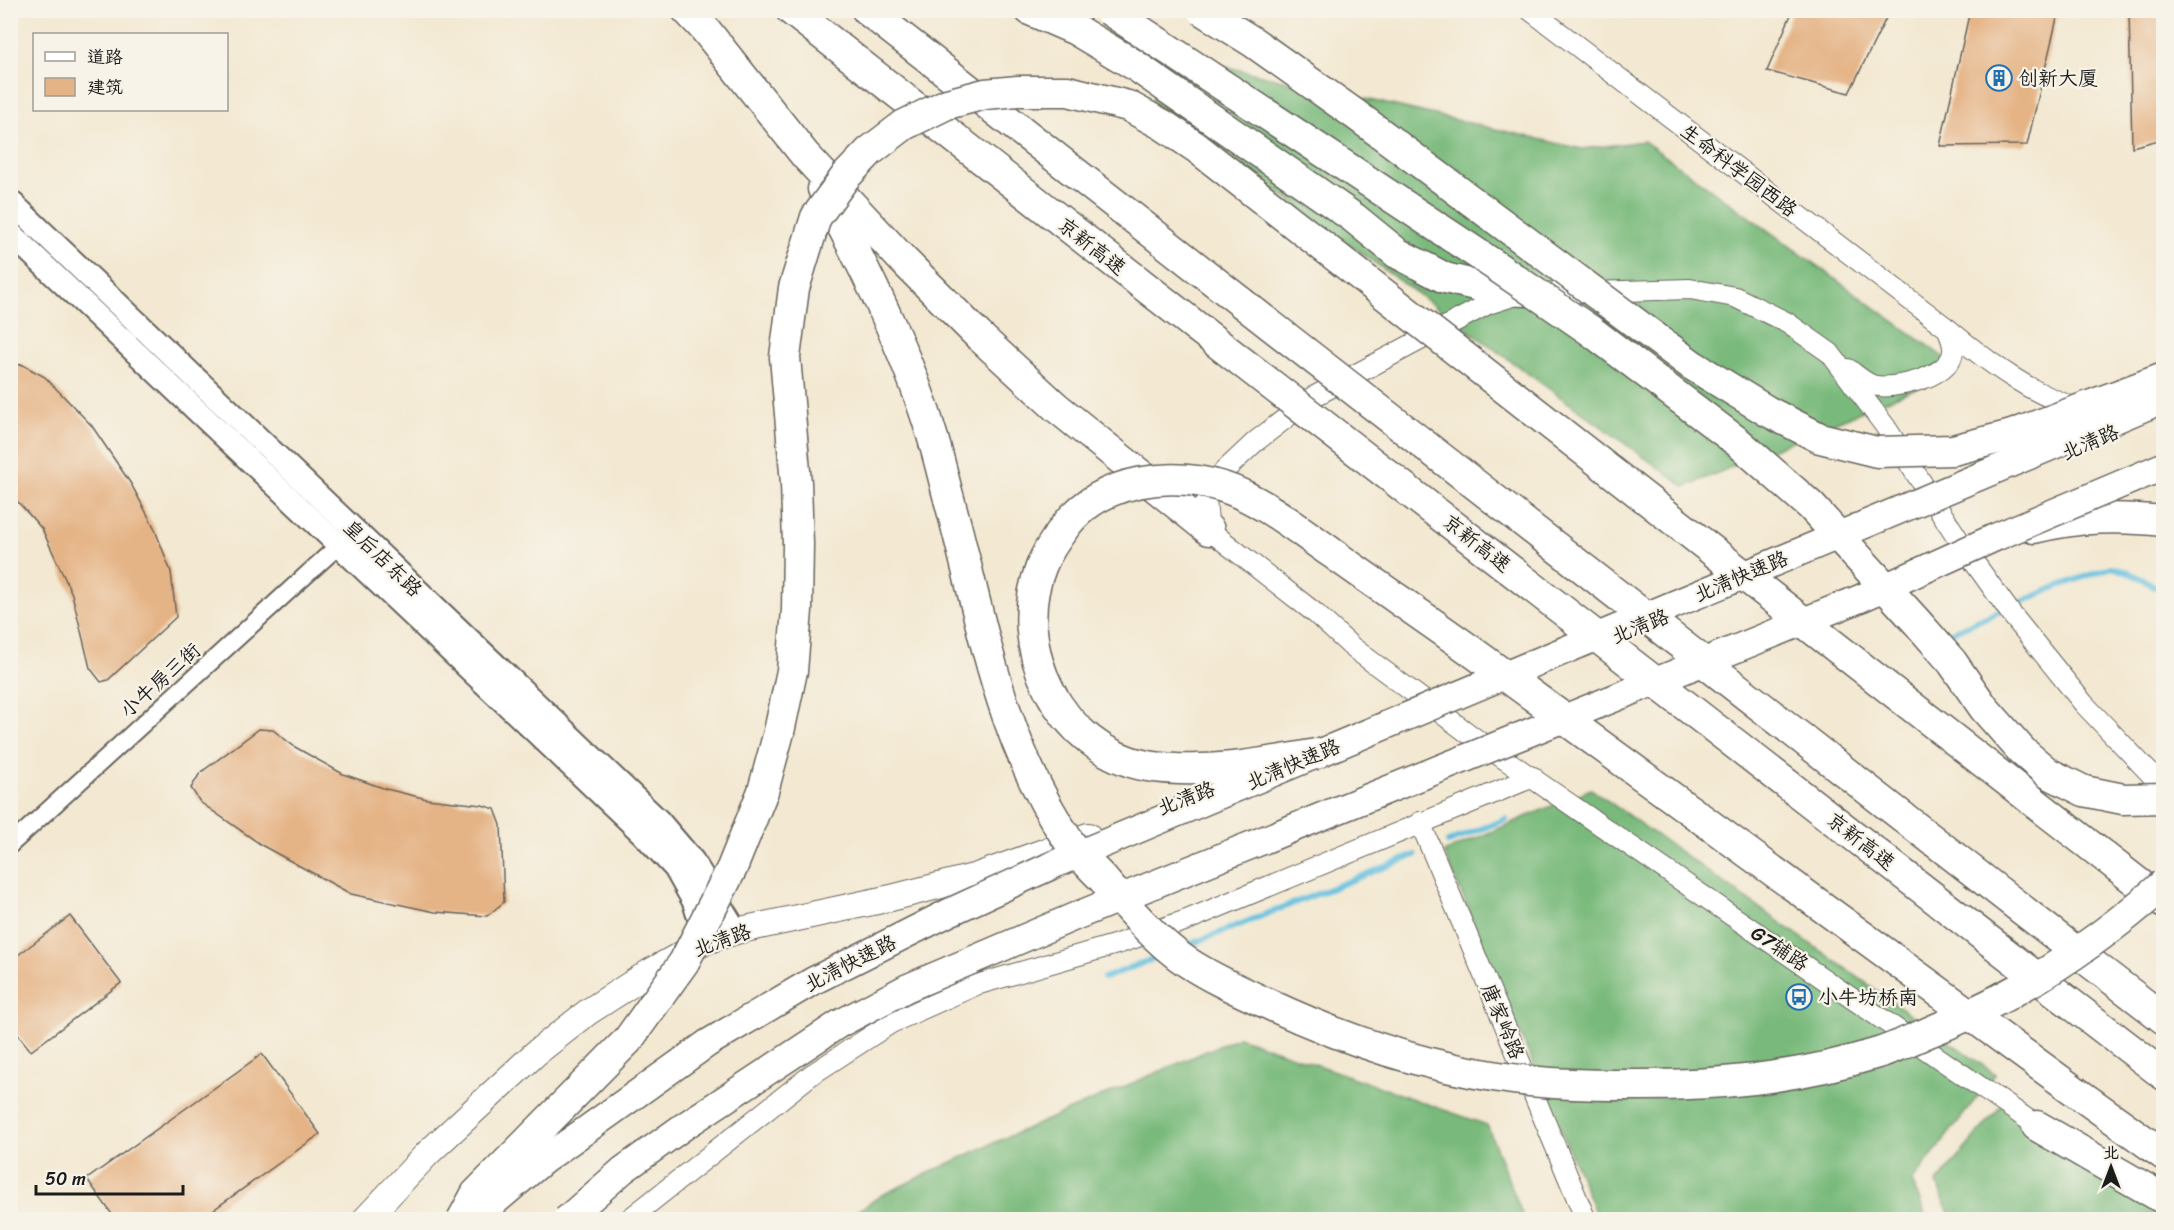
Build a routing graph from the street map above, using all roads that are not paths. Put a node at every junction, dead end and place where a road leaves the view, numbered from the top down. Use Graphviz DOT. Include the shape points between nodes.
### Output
graph roads {
  1 [pos="687,10"];
  2 [pos="791,10"];
  3 [pos="867,10"];
  4 [pos="1030,10"];
  5 [pos="1109,10"];
  6 [pos="1202,10"];
  7 [pos="1530,10"];
  8 [pos="805,154"];
  9 [pos="10,201"];
  10 [pos="27,217"];
  11 [pos="11,234"];
  12 [pos="1528,291"];
  13 [pos="1948,329"];
  14 [pos="1830,353"];
  15 [pos="2163,378"];
  16 [pos="2163,399"];
  17 [pos="2163,410"];
  18 [pos="2132,424"];
  19 [pos="2163,465"];
  20 [pos="1938,506"];
  21 [pos="2163,520"];
  22 [pos="1209,530"];
  23 [pos="1996,537"];
  24 [pos="338,546"];
  25 [pos="1964,548"];
  26 [pos="1435,708"];
  27 [pos="1484,745"];
  28 [pos="1316,754"];
  29 [pos="1533,777"];
  30 [pos="2163,788"];
  31 [pos="2163,798"];
  32 [pos="1420,822"];
  33 [pos="10,845"];
  34 [pos="2163,884"];
  35 [pos="2163,903"];
  36 [pos="736,931"];
  37 [pos="706,941"];
  38 [pos="2163,1018"];
  39 [pos="2163,1075"];
  40 [pos="2037,1126"];
  41 [pos="2163,1155"];
  42 [pos="2163,1199"];
  43 [pos="2163,1214"];
  44 [pos="365,1220"];
  45 [pos="462,1220"];
  46 [pos="473,1220"];
  47 [pos="566,1220"];
  48 [pos="574,1220"];
  49 [pos="628,1220"];
  50 [pos="1586,1220"];
  1 -- 8 [label="highway"];
  2 -- 39 [label="highway, 京新高速, bridge"];
  3 -- 38 [label="highway, bridge"];
  4 -- 12 [label="highway" via="1076,30 1133,64 1344,211 1397,253 1445,278 1496,290"];
  5 -- 31 [label="highway, bridge" via="1553,305 1739,443 1810,506 1952,662 1984,708 2022,751 2048,773 2084,791 2123,799"];
  6 -- 15 [label="highway, bridge" via="1356,115 1692,365 1820,438 1877,452 1953,450 2012,435"];
  7 -- 13 [label="street, 生命科学园西路"];
  8 -- 22 [label="highway" via="903,259 1056,407"];
  8 -- 34 [label="highway, bridge" via="899,347 931,431 991,666 1022,755 1046,802 1071,845 1134,916 1185,961 1236,989 1368,1046 1498,1077 1574,1085 1676,1086 1744,1081 1810,1072 1882,1052 1949,1024 2064,962"];
  9 -- 10 [label="main road, 皇后店东路"];
  10 -- 11 [label="street"];
  10 -- 36 [label="main road, 皇后店东路" via="659,821 693,861"];
  11 -- 24 [label="main road, 皇后店东路"];
  12 -- 14 [label="street" via="1690,289 1735,297 1786,322"];
  12 -- 22 [label="street" via="1488,304 1313,397 1222,473 1206,502"];
  13 -- 14 [label="street" via="1954,350 1951,359 1941,371 1901,386 1872,385"];
  13 -- 18 [label="street, 生命科学园西路" via="2026,387 2065,405"];
  14 -- 20 [label="street"];
  16 -- 28 [label="highway, 北清快速路, bridge"];
  17 -- 18 [label="main road, 北清路"];
  18 -- 20 [label="main road, 北清路"];
  19 -- 23 [label="highway, bridge"];
  19 -- 25 [label="main road"];
  20 -- 25 [label="street"];
  20 -- 26 [label="main road, 北清路"];
  21 -- 23 [label="highway, bridge" via="2066,520"];
  22 -- 26 [label="street, G7辅路" via="1352,647"];
  23 -- 47 [label="highway, bridge" via="1859,599 1087,911 907,988 839,1024 683,1127 623,1170"];
  24 -- 33 [label="street, 小牛房三街"];
  24 -- 37 [label="main road, 皇后店东路" via="675,867 694,902"];
  25 -- 27 [label="main road"];
  25 -- 30 [label="street" via="2084,704"];
  26 -- 27 [label="street, G7辅路"];
  26 -- 36 [label="main road, 北清路" via="1322,746 977,876"];
  27 -- 29 [label="street, G7辅路"];
  27 -- 48 [label="main road" via="1075,910 911,982 838,1021 754,1074 659,1146"];
  28 -- 41 [label="highway, bridge" via="1235,766 1145,765 1116,756 1079,731 1057,707 1045,683 1031,625 1040,568 1077,512 1109,491 1175,479 1226,488 1264,507 1471,651"];
  28 -- 46 [label="highway, 北清快速路, bridge" via="1055,864 813,981 708,1043 544,1160"];
  29 -- 32 [label="street"];
  29 -- 40 [label="street, G7辅路"];
  32 -- 49 [label="street" via="1187,920 976,985 891,1023 811,1075"];
  32 -- 50 [label="street, 唐家岭路"];
  35 -- 45 [label="highway, bridge" via="1197,148 1128,106 1068,91 985,94 947,105 904,125 862,159 816,217 794,288 785,357 796,483 797,610 792,671 763,791 732,868 684,962 628,1040 476,1194"];
  36 -- 37 [label="main road, 北清路"];
  37 -- 44 [label="main road, 北清路" via="650,972 536,1053 428,1153"];
  40 -- 42 [label="highway"];
  40 -- 43 [label="street, G7辅路"];
}
